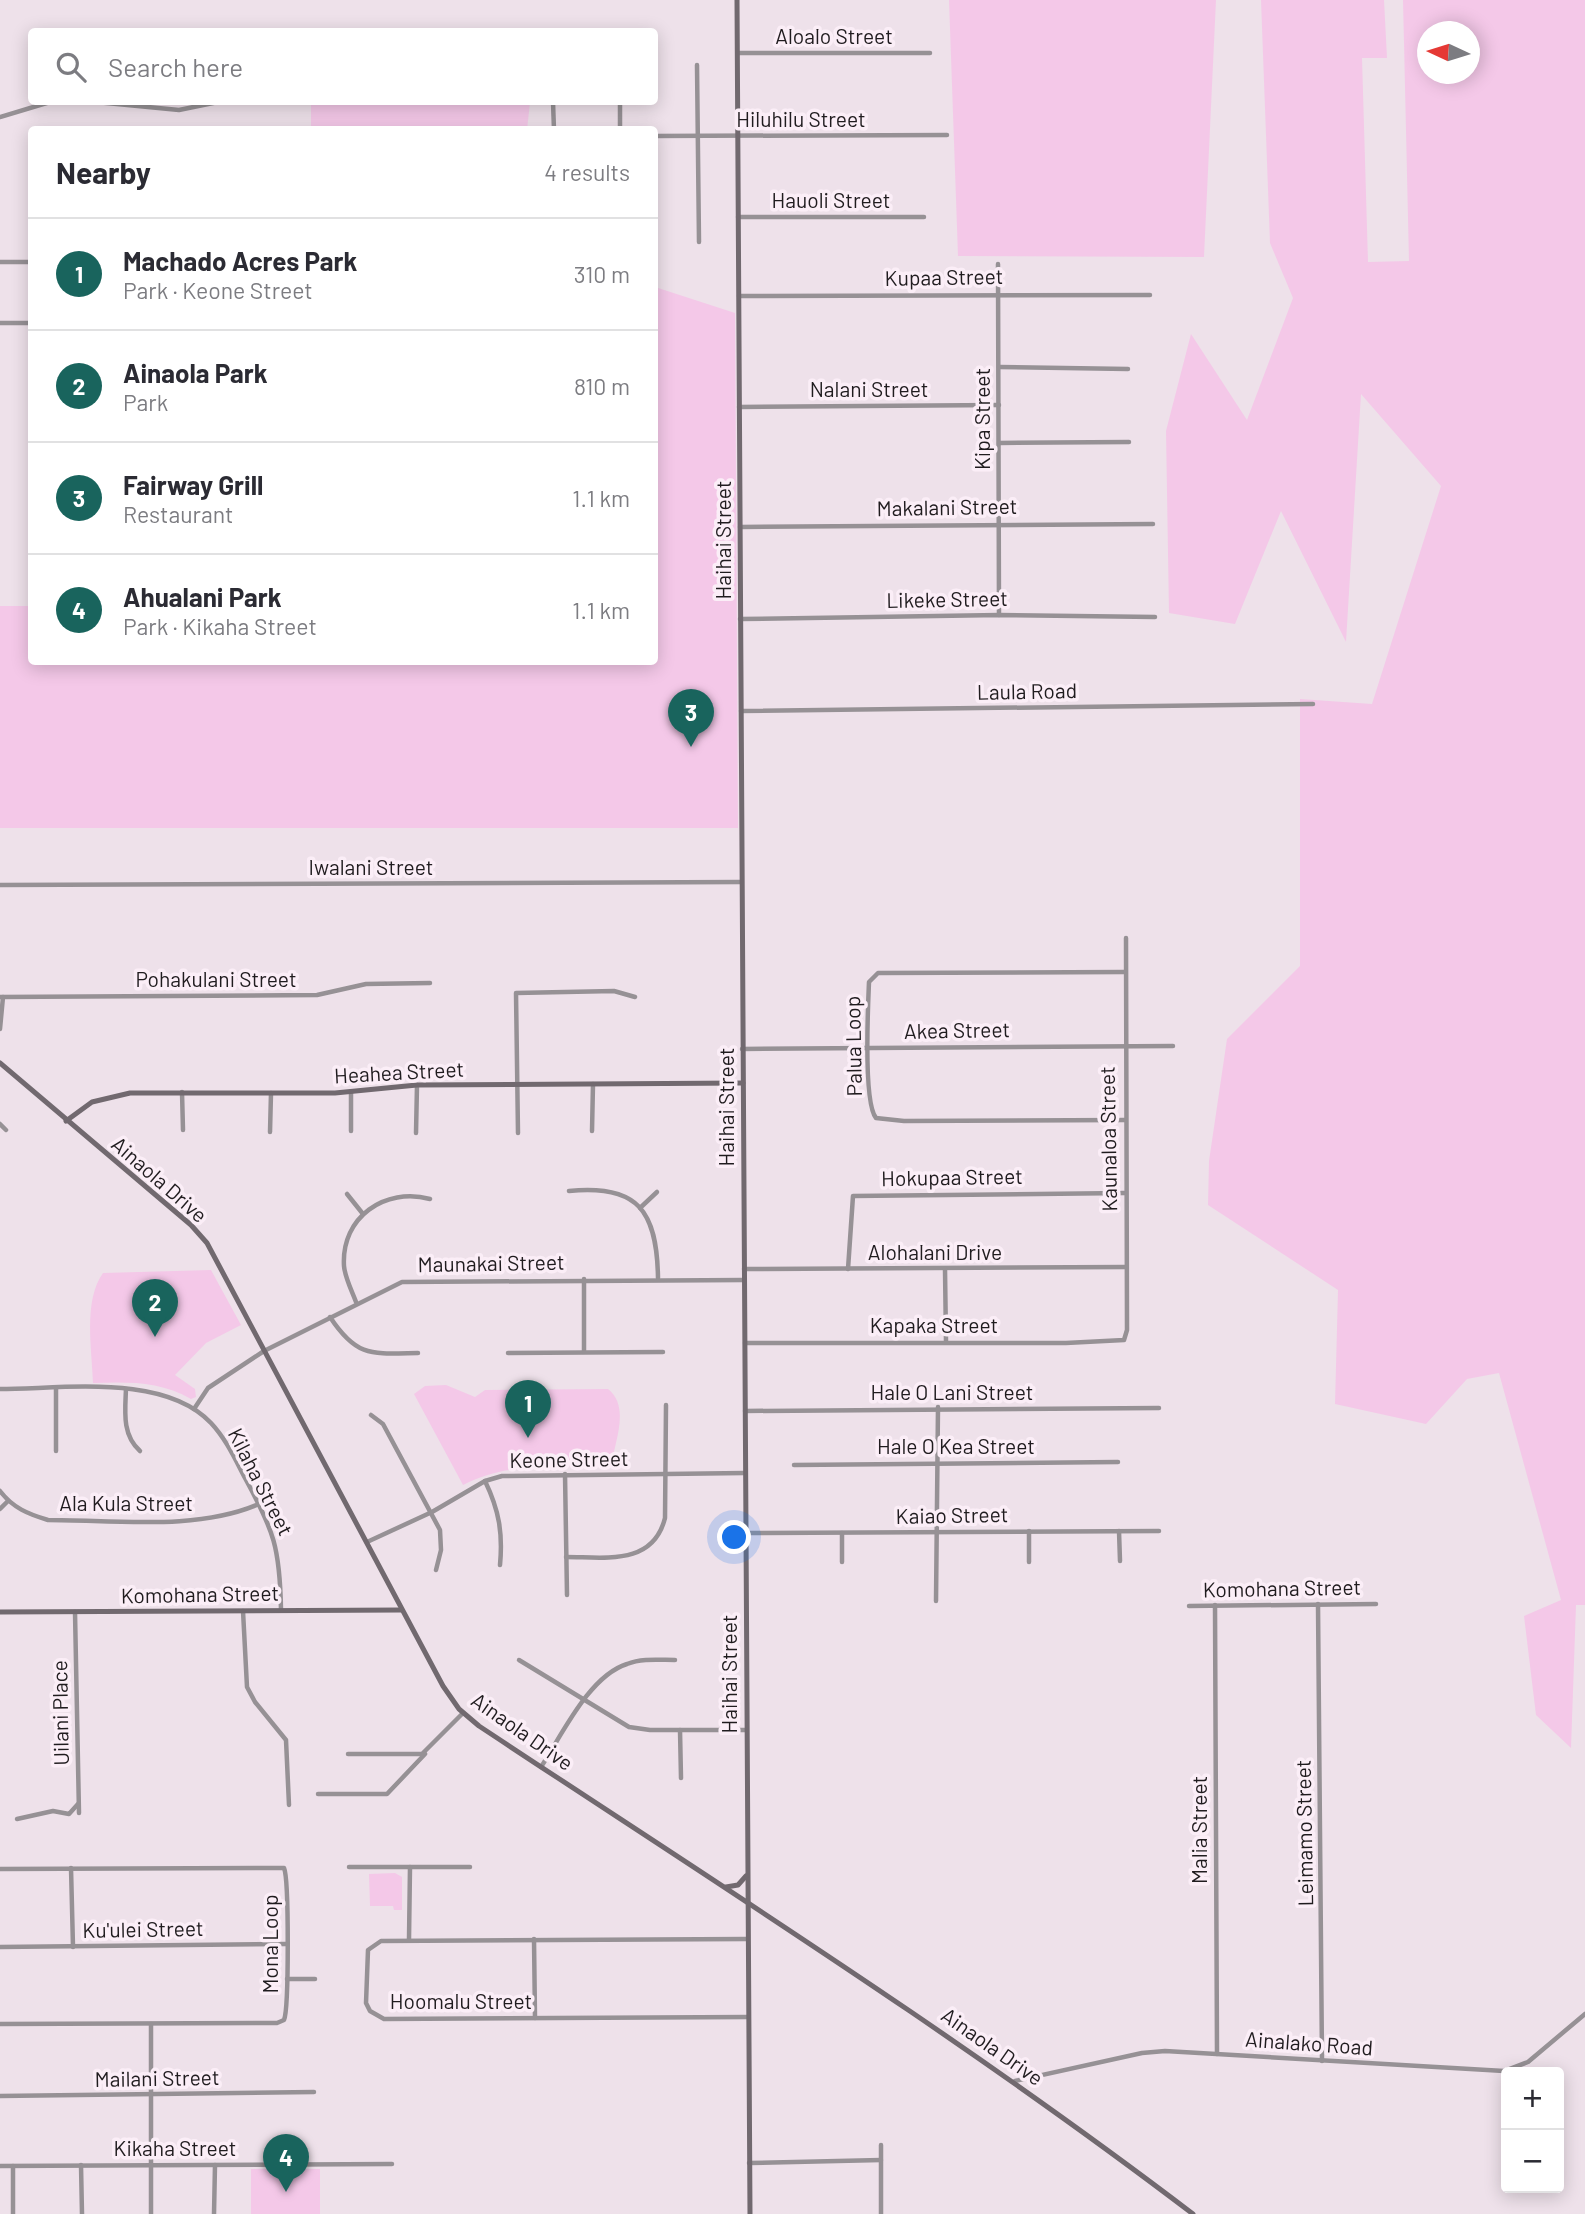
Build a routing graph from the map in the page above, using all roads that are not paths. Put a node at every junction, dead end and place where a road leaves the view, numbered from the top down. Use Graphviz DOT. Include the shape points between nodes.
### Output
graph roads {
  1 [pos="737,0"];
  2 [pos="738,53"];
  3 [pos="930,53"];
  4 [pos="697,65"];
  5 [pos="40,105"];
  6 [pos="127,105"];
  7 [pos="203,105"];
  8 [pos="553,105"];
  9 [pos="620,105"];
  10 [pos="0,117"];
  11 [pos="554,126"];
  12 [pos="620,126"];
  13 [pos="947,135"];
  14 [pos="658,136"];
  15 [pos="697,136"];
  16 [pos="738,136"];
  17 [pos="924,216"];
  18 [pos="738,218"];
  19 [pos="699,242"];
  20 [pos="0,262"];
  21 [pos="28,262"];
  22 [pos="998,264"];
  23 [pos="998,293"];
  24 [pos="1150,295"];
  25 [pos="739,296"];
  26 [pos="0,323"];
  27 [pos="28,323"];
  28 [pos="999,367"];
  29 [pos="1128,369"];
  30 [pos="999,405"];
  31 [pos="739,407"];
  32 [pos="1129,442"];
  33 [pos="999,443"];
  34 [pos="999,523"];
  35 [pos="1153,524"];
  36 [pos="740,527"];
  37 [pos="999,615"];
  38 [pos="1155,617"];
  39 [pos="740,620"];
  40 [pos="1313,704"];
  41 [pos="741,711"];
  42 [pos="741,882"];
  43 [pos="0,885"];
  44 [pos="1126,938"];
  45 [pos="1124,972"];
  46 [pos="430,983"];
  47 [pos="1,997"];
  48 [pos="635,997"];
  49 [pos="0,1028"];
  50 [pos="1124,1046"];
  51 [pos="1172,1046"];
  52 [pos="869,1048"];
  53 [pos="742,1049"];
  54 [pos="0,1063"];
  55 [pos="743,1083"];
  56 [pos="517,1084"];
  57 [pos="593,1084"];
  58 [pos="417,1085"];
  59 [pos="182,1092"];
  60 [pos="351,1092"];
  61 [pos="271,1093"];
  62 [pos="1125,1120"];
  63 [pos="66,1121"];
  64 [pos="0,1124"];
  65 [pos="183,1129"];
  66 [pos="6,1130"];
  67 [pos="351,1131"];
  68 [pos="592,1131"];
  69 [pos="270,1132"];
  70 [pos="416,1133"];
  71 [pos="518,1133"];
  72 [pos="569,1191"];
  73 [pos="657,1192"];
  74 [pos="1125,1193"];
  75 [pos="347,1194"];
  76 [pos="430,1199"];
  77 [pos="640,1208"];
  78 [pos="363,1214"];
  79 [pos="1126,1267"];
  80 [pos="744,1269"];
  81 [pos="848,1269"];
  82 [pos="945,1269"];
  83 [pos="658,1278"];
  84 [pos="584,1279"];
  85 [pos="744,1280"];
  86 [pos="356,1302"];
  87 [pos="330,1317"];
  88 [pos="1124,1340"];
  89 [pos="946,1341"];
  90 [pos="744,1343"];
  91 [pos="264,1351"];
  92 [pos="584,1352"];
  93 [pos="663,1352"];
  94 [pos="418,1353"];
  95 [pos="508,1353"];
  96 [pos="0,1389"];
  97 [pos="56,1389"];
  98 [pos="126,1389"];
  99 [pos="666,1405"];
  100 [pos="938,1408"];
  101 [pos="1159,1408"];
  102 [pos="194,1409"];
  103 [pos="744,1411"];
  104 [pos="371,1415"];
  105 [pos="56,1451"];
  106 [pos="140,1451"];
  107 [pos="1118,1462"];
  108 [pos="936,1463"];
  109 [pos="793,1465"];
  110 [pos="745,1473"];
  111 [pos="565,1474"];
  112 [pos="666,1474"];
  113 [pos="485,1481"];
  114 [pos="0,1491"];
  115 [pos="8,1502"];
  116 [pos="259,1504"];
  117 [pos="0,1509"];
  118 [pos="432,1511"];
  119 [pos="1029,1531"];
  120 [pos="1119,1531"];
  121 [pos="1159,1531"];
  122 [pos="936,1532"];
  123 [pos="745,1533"];
  124 [pos="842,1533"];
  125 [pos="368,1542"];
  126 [pos="566,1557"];
  127 [pos="1120,1561"];
  128 [pos="842,1562"];
  129 [pos="1028,1562"];
  130 [pos="500,1565"];
  131 [pos="436,1570"];
  132 [pos="567,1595"];
  133 [pos="936,1601"];
  134 [pos="1318,1604"];
  135 [pos="1376,1604"];
  136 [pos="1215,1605"];
  137 [pos="1189,1606"];
  138 [pos="281,1609"];
  139 [pos="401,1610"];
  140 [pos="243,1611"];
  141 [pos="0,1612"];
  142 [pos="75,1612"];
  143 [pos="519,1660"];
  144 [pos="676,1660"];
  145 [pos="584,1701"];
  146 [pos="463,1713"];
  147 [pos="680,1730"];
  148 [pos="745,1730"];
  149 [pos="427,1752"];
  150 [pos="348,1754"];
  151 [pos="541,1767"];
  152 [pos="681,1778"];
  153 [pos="317,1794"];
  154 [pos="79,1804"];
  155 [pos="289,1805"];
  156 [pos="79,1813"];
  157 [pos="17,1819"];
  158 [pos="349,1867"];
  159 [pos="410,1867"];
  160 [pos="470,1867"];
  161 [pos="71,1868"];
  162 [pos="0,1869"];
  163 [pos="746,1876"];
  164 [pos="726,1887"];
  165 [pos="746,1900"];
  166 [pos="409,1939"];
  167 [pos="747,1939"];
  168 [pos="534,1940"];
  169 [pos="286,1944"];
  170 [pos="0,1947"];
  171 [pos="73,1947"];
  172 [pos="287,1979"];
  173 [pos="315,1979"];
  174 [pos="1585,2014"];
  175 [pos="748,2017"];
  176 [pos="535,2018"];
  177 [pos="0,2024"];
  178 [pos="151,2024"];
  179 [pos="1217,2054"];
  180 [pos="1322,2061"];
  181 [pos="1015,2081"];
  182 [pos="314,2092"];
  183 [pos="151,2095"];
  184 [pos="0,2096"];
  185 [pos="881,2145"];
  186 [pos="881,2160"];
  187 [pos="749,2163"];
  188 [pos="392,2164"];
  189 [pos="81,2165"];
  190 [pos="150,2165"];
  191 [pos="215,2165"];
  192 [pos="0,2166"];
  193 [pos="13,2166"];
  194 [pos="13,2214"];
  195 [pos="82,2214"];
  196 [pos="150,2214"];
  197 [pos="214,2214"];
  198 [pos="750,2214"];
  199 [pos="881,2214"];
  200 [pos="1193,2214"];
  1 -- 2 [label="street, Haihai Street"];
  2 -- 3 [label="street, Aloalo Street"];
  2 -- 16 [label="street, Haihai Street"];
  4 -- 15 [label="street"];
  5 -- 10 [label="street"];
  6 -- 7 [label="street" via="179,110"];
  8 -- 11 [label="street"];
  9 -- 12 [label="street"];
  13 -- 16 [label="street, Hiluhilu Street"];
  14 -- 15 [label="street, Hiluhilu Street"];
  15 -- 16 [label="street, Hiluhilu Street"];
  15 -- 19 [label="street"];
  16 -- 18 [label="street, Haihai Street"];
  17 -- 18 [label="street, Hauoli Street"];
  18 -- 25 [label="street, Haihai Street"];
  20 -- 21 [label="street"];
  22 -- 23 [label="street, Kipa Street"];
  23 -- 24 [label="street, Kupaa Street"];
  23 -- 25 [label="street, Kupaa Street"];
  23 -- 28 [label="street, Kipa Street"];
  25 -- 31 [label="street, Haihai Street"];
  26 -- 27 [label="street"];
  28 -- 29 [label="street"];
  28 -- 30 [label="street, Kipa Street"];
  30 -- 31 [label="street, Nalani Street"];
  30 -- 33 [label="street, Kipa Street"];
  31 -- 36 [label="street, Haihai Street"];
  32 -- 33 [label="street"];
  33 -- 34 [label="street, Kipa Street"];
  34 -- 35 [label="street, Makalani Street"];
  34 -- 36 [label="street, Makalani Street"];
  34 -- 37 [label="street, Kipa Street"];
  36 -- 39 [label="street, Haihai Street"];
  37 -- 38 [label="street, Likeke Street"];
  37 -- 39 [label="street, Likeke Street"];
  39 -- 41 [label="street, Haihai Street"];
  40 -- 41 [label="street, Laula Road"];
  41 -- 42 [label="street, Haihai Street"];
  42 -- 43 [label="street, Iwalani Street"];
  42 -- 53 [label="street, Haihai Street"];
  44 -- 45 [label="street, Kaunaloa Street"];
  45 -- 50 [label="street, Kaunaloa Street"];
  45 -- 52 [label="street, Palua Loop" via="878,973 869,982"];
  46 -- 47 [label="street, Pohakulani Street" via="366,984 317,995"];
  47 -- 49 [label="street"];
  48 -- 56 [label="street" via="614,991 516,993"];
  50 -- 51 [label="street, Akea Street"];
  50 -- 52 [label="street, Akea Street"];
  50 -- 62 [label="street, Kaunaloa Street"];
  52 -- 53 [label="street, Akea Street"];
  52 -- 62 [label="street, Palua Loop" via="869,1102 872,1113 883,1121"];
  53 -- 55 [label="street, Haihai Street"];
  54 -- 63 [label="street, Ainaola Drive"];
  55 -- 57 [label="street, Heahea Street"];
  55 -- 80 [label="street, Haihai Street"];
  56 -- 57 [label="street, Heahea Street"];
  56 -- 58 [label="street, Heahea Street"];
  56 -- 71 [label="street"];
  57 -- 68 [label="street"];
  58 -- 60 [label="street, Heahea Street"];
  58 -- 70 [label="street"];
  59 -- 61 [label="street, Heahea Street"];
  59 -- 63 [label="street, Heahea Street" via="104,1097"];
  59 -- 65 [label="street"];
  60 -- 61 [label="street, Heahea Street"];
  60 -- 67 [label="street"];
  61 -- 69 [label="street"];
  62 -- 74 [label="street, Kaunaloa Street"];
  63 -- 91 [label="street, Ainaola Drive" via="207,1243"];
  64 -- 66 [label="street"];
  72 -- 77 [label="street" via="611,1190"];
  73 -- 77 [label="street"];
  74 -- 79 [label="street, Kaunaloa Street"];
  74 -- 81 [label="street, Hokupaa Street" via="853,1196"];
  75 -- 78 [label="street"];
  76 -- 78 [label="street" via="393,1196"];
  77 -- 83 [label="street" via="656,1239"];
  78 -- 86 [label="street" via="348,1237 345,1253 344,1268"];
  79 -- 82 [label="street, Alohalani Drive"];
  79 -- 88 [label="street, Kaunaloa Street"];
  80 -- 81 [label="street, Alohalani Drive"];
  80 -- 85 [label="street, Haihai Street"];
  81 -- 82 [label="street, Alohalani Drive"];
  82 -- 89 [label="street"];
  83 -- 84 [label="street, Maunakai Street"];
  83 -- 85 [label="street, Maunakai Street"];
  84 -- 86 [label="street, Maunakai Street" via="415,1280 391,1285"];
  84 -- 92 [label="street"];
  85 -- 90 [label="street, Haihai Street"];
  86 -- 87 [label="street, Maunakai Street"];
  87 -- 91 [label="street, Maunakai Street"];
  87 -- 94 [label="street" via="348,1342 365,1352"];
  88 -- 89 [label="street, Kapaka Street"];
  89 -- 90 [label="street, Kapaka Street"];
  90 -- 103 [label="street, Haihai Street"];
  91 -- 102 [label="street, Maunakai Street" via="208,1388"];
  91 -- 125 [label="street, Ainaola Drive"];
  92 -- 93 [label="street"];
  92 -- 95 [label="street"];
  96 -- 97 [label="street, Kilaha Street"];
  97 -- 98 [label="street, Kilaha Street"];
  97 -- 105 [label="street"];
  98 -- 102 [label="street, Kilaha Street" via="158,1392"];
  98 -- 106 [label="street" via="130,1443"];
  99 -- 112 [label="street"];
  100 -- 101 [label="street, Hale O Lani Street"];
  100 -- 103 [label="street, Hale O Lani Street"];
  100 -- 108 [label="street"];
  102 -- 116 [label="street, Kilaha Street" via="225,1441"];
  103 -- 110 [label="street, Haihai Street"];
  104 -- 118 [label="street" via="383,1424"];
  107 -- 108 [label="street, Hale O Kea Street"];
  108 -- 109 [label="street, Hale O Kea Street"];
  108 -- 122 [label="street"];
  110 -- 112 [label="street, Keone Street"];
  110 -- 123 [label="street, Haihai Street"];
  111 -- 112 [label="street, Keone Street"];
  111 -- 113 [label="street, Keone Street" via="521,1474"];
  111 -- 126 [label="street"];
  112 -- 126 [label="street" via="663,1527 649,1547 625,1556"];
  113 -- 118 [label="street, Keone Street"];
  113 -- 130 [label="street" via="502,1527"];
  114 -- 115 [label="street, Ala Kula Street"];
  115 -- 116 [label="street, Ala Kula Street" via="48,1520 206,1520"];
  115 -- 117 [label="street"];
  116 -- 138 [label="street, Kilaha Street" via="277,1545"];
  118 -- 125 [label="street, Keone Street"];
  118 -- 131 [label="street" via="442,1540"];
  119 -- 120 [label="street, Kaiao Street"];
  119 -- 122 [label="street, Kaiao Street"];
  119 -- 129 [label="street"];
  120 -- 121 [label="street, Kaiao Street"];
  120 -- 127 [label="street"];
  122 -- 124 [label="street, Kaiao Street"];
  122 -- 133 [label="street"];
  123 -- 124 [label="street, Kaiao Street"];
  123 -- 148 [label="street, Haihai Street"];
  124 -- 128 [label="street"];
  125 -- 139 [label="street, Ainaola Drive"];
  126 -- 132 [label="street"];
  134 -- 135 [label="street, Komohana Street"];
  134 -- 136 [label="street, Komohana Street"];
  134 -- 180 [label="street, Leimamo Street"];
  136 -- 137 [label="street, Komohana Street"];
  136 -- 179 [label="street, Malia Street"];
  138 -- 139 [label="street, Komohana Street"];
  138 -- 140 [label="street, Komohana Street"];
  139 -- 146 [label="street, Ainaola Drive"];
  140 -- 142 [label="street, Komohana Street"];
  140 -- 155 [label="street" via="247,1687 286,1740"];
  141 -- 142 [label="street, Komohana Street"];
  142 -- 154 [label="street, Uilani Place"];
  143 -- 145 [label="street"];
  144 -- 145 [label="street" via="625,1664 598,1681"];
  145 -- 147 [label="street" via="629,1727"];
  145 -- 151 [label="street"];
  146 -- 149 [label="street"];
  146 -- 151 [label="street, Ainaola Drive"];
  147 -- 148 [label="street"];
  147 -- 152 [label="street"];
  148 -- 163 [label="street, Haihai Street"];
  149 -- 150 [label="street"];
  149 -- 153 [label="street" via="387,1794"];
  151 -- 164 [label="street, Ainaola Drive"];
  154 -- 156 [label="street, Uilani Place"];
  154 -- 157 [label="street" via="69,1814 53,1811"];
  158 -- 159 [label="street"];
  159 -- 160 [label="street"];
  159 -- 166 [label="street"];
  161 -- 162 [label="street, Mona Loop"];
  161 -- 169 [label="street, Mona Loop" via="284,1868"];
  161 -- 171 [label="street"];
  163 -- 164 [label="street" via="738,1885"];
  163 -- 165 [label="street, Haihai Street"];
  164 -- 165 [label="street, Ainaola Drive"];
  165 -- 167 [label="street, Haihai Street"];
  165 -- 181 [label="street, Ainaola Drive"];
  166 -- 168 [label="street, Hoomalu Street"];
  166 -- 176 [label="street, Hoomalu Street" via="376,1942 368,1950 366,2003 376,2017"];
  167 -- 168 [label="street, Hoomalu Street"];
  167 -- 175 [label="street, Haihai Street"];
  168 -- 176 [label="street"];
  169 -- 171 [label="street, Ku'ulei Street"];
  169 -- 172 [label="street, Mona Loop"];
  170 -- 171 [label="street, Ku'ulei Street"];
  172 -- 173 [label="street"];
  172 -- 178 [label="street, Mona Loop" via="287,2013 276,2023"];
  174 -- 180 [label="street, Ainalako Road" via="1528,2062 1504,2071"];
  175 -- 176 [label="street, Hoomalu Street"];
  175 -- 187 [label="street, Haihai Street"];
  177 -- 178 [label="street, Mona Loop"];
  178 -- 183 [label="street"];
  179 -- 180 [label="street, Ainalako Road"];
  179 -- 181 [label="street, Ainalako Road" via="1153,2052"];
  181 -- 200 [label="street, Ainaola Drive"];
  182 -- 183 [label="street, Mailani Street"];
  183 -- 184 [label="street, Mailani Street"];
  183 -- 190 [label="street"];
  185 -- 186 [label="street"];
  186 -- 187 [label="street"];
  186 -- 199 [label="street"];
  187 -- 198 [label="street, Haihai Street"];
  188 -- 191 [label="street, Kikaha Street"];
  189 -- 190 [label="street, Kikaha Street"];
  189 -- 193 [label="street, Kikaha Street"];
  189 -- 195 [label="street"];
  190 -- 191 [label="street, Kikaha Street"];
  190 -- 196 [label="street"];
  191 -- 197 [label="street"];
  192 -- 193 [label="street, Kikaha Street"];
  193 -- 194 [label="street"];
}
